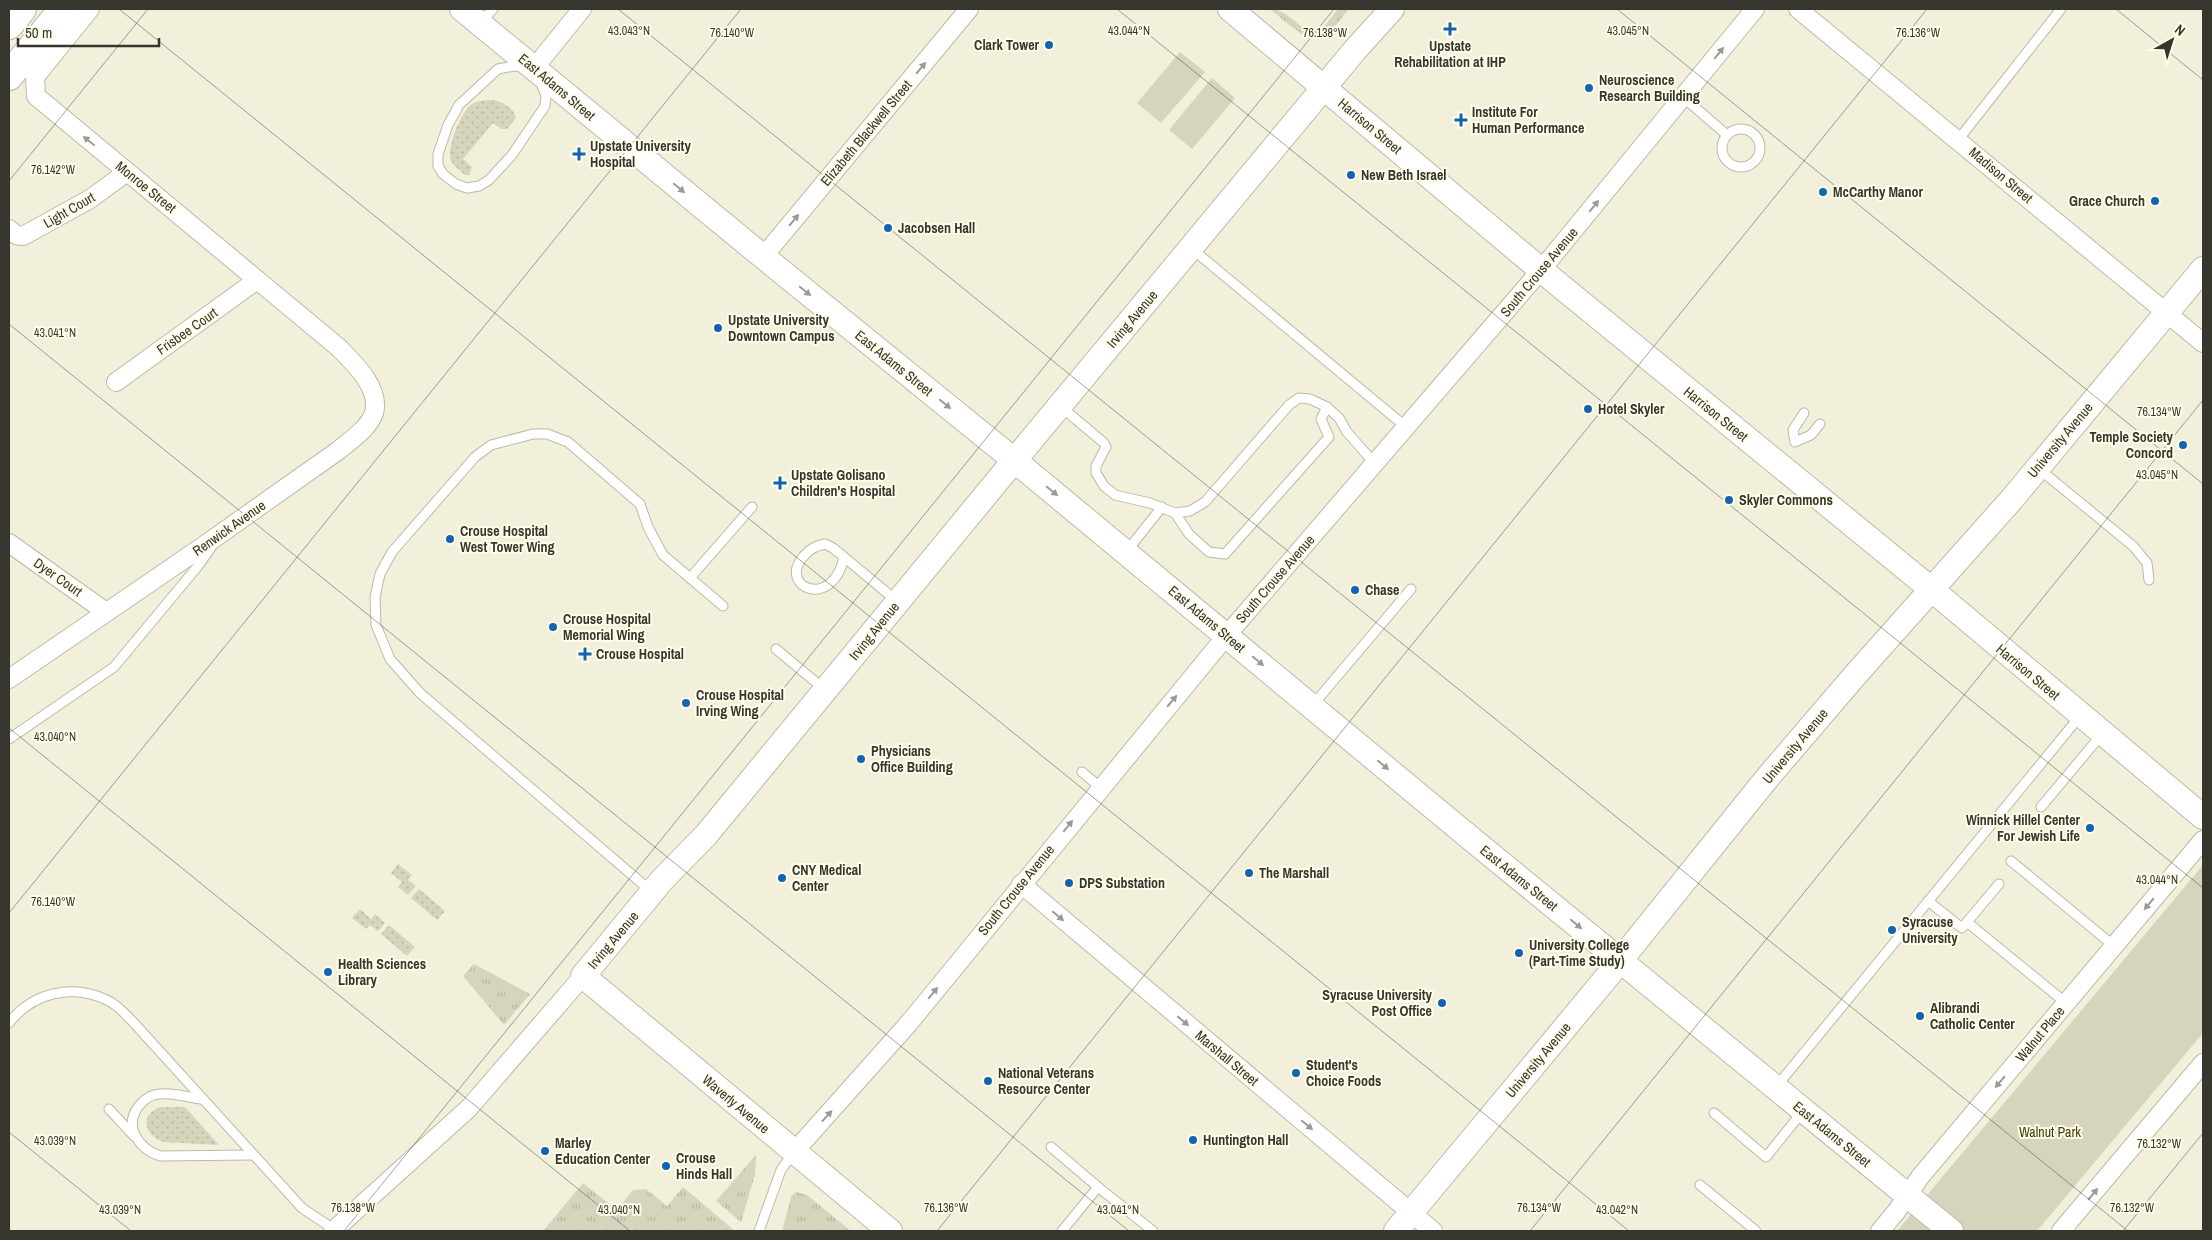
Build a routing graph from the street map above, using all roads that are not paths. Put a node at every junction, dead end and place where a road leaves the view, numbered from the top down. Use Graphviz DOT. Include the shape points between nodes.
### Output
graph roads {
  1 [pos="22,9"];
  2 [pos="63,9"];
  3 [pos="90,9"];
  4 [pos="462,9"];
  5 [pos="582,9"];
  6 [pos="969,9"];
  7 [pos="1230,9"];
  8 [pos="1392,9"];
  9 [pos="1755,9"];
  10 [pos="1798,9"];
  11 [pos="2061,9"];
  12 [pos="487,16"];
  13 [pos="9,25"];
  14 [pos="534,67"];
  15 [pos="9,76"];
  16 [pos="1324,88"];
  17 [pos="1683,97"];
  18 [pos="1727,134"];
  19 [pos="1958,140"];
  20 [pos="127,172"];
  21 [pos="9,229"];
  22 [pos="1191,248"];
  23 [pos="763,257"];
  24 [pos="2203,269"];
  25 [pos="1541,270"];
  26 [pos="257,280"];
  27 [pos="2167,312"];
  28 [pos="2203,343"];
  29 [pos="338,347"];
  30 [pos="116,382"];
  31 [pos="1059,406"];
  32 [pos="1327,407"];
  33 [pos="1804,413"];
  34 [pos="1820,424"];
  35 [pos="1406,427"];
  36 [pos="1014,460"];
  37 [pos="1375,464"];
  38 [pos="2038,468"];
  39 [pos="752,507"];
  40 [pos="1162,507"];
  41 [pos="1175,513"];
  42 [pos="220,535"];
  43 [pos="9,543"];
  44 [pos="1126,552"];
  45 [pos="844,557"];
  46 [pos="690,578"];
  47 [pos="2149,580"];
  48 [pos="1411,589"];
  49 [pos="1931,589"];
  50 [pos="898,602"];
  51 [pos="723,606"];
  52 [pos="106,612"];
  53 [pos="1227,635"];
  54 [pos="776,649"];
  55 [pos="9,679"];
  56 [pos="826,690"];
  57 [pos="1312,706"];
  58 [pos="2080,716"];
  59 [pos="2102,734"];
  60 [pos="9,739"];
  61 [pos="1082,772"];
  62 [pos="1100,787"];
  63 [pos="2041,807"];
  64 [pos="2203,817"];
  65 [pos="2203,840"];
  66 [pos="2011,861"];
  67 [pos="1021,884"];
  68 [pos="1999,884"];
  69 [pos="652,892"];
  70 [pos="1928,901"];
  71 [pos="1967,922"];
  72 [pos="2114,946"];
  73 [pos="1620,960"];
  74 [pos="582,976"];
  75 [pos="2066,1003"];
  76 [pos="9,1024"];
  77 [pos="2203,1063"];
  78 [pos="1776,1088"];
  79 [pos="201,1099"];
  80 [pos="109,1109"];
  81 [pos="1804,1110"];
  82 [pos="1714,1113"];
  83 [pos="134,1136"];
  84 [pos="1051,1147"];
  85 [pos="794,1152"];
  86 [pos="252,1155"];
  87 [pos="1700,1185"];
  88 [pos="1098,1187"];
  89 [pos="1907,1196"];
  90 [pos="1404,1222"];
  91 [pos="335,1231"];
  92 [pos="759,1231"];
  93 [pos="890,1231"];
  94 [pos="1062,1231"];
  95 [pos="1154,1231"];
  96 [pos="1433,1231"];
  97 [pos="1756,1231"];
  98 [pos="1880,1231"];
  99 [pos="1951,1231"];
  100 [pos="2061,1231"];
  1 -- 13 [label="highway"];
  2 -- 15 [label="highway"];
  20 -- 3 [label="street, Monroe Street, one-way" via="36,96 35,77"];
  4 -- 12 [label="street, East Adams Street"];
  5 -- 14 [label="street"];
  23 -- 6 [label="street, Elizabeth Blackwell Street, one-way"];
  7 -- 16 [label="street, Harrison Street"];
  8 -- 16 [label="street, Irving Avenue"];
  17 -- 9 [label="street, South Crouse Avenue, one-way"];
  10 -- 19 [label="street, Madison Street"];
  11 -- 19 [label="lane"];
  12 -- 14 [label="street, East Adams Street"];
  14 -- 14 [label="lane" via="498,69 459,105 448,124 438,154 438,166 456,184 467,188 489,180 512,155 545,106 546,96"];
  14 -- 23 [label="street, East Adams Street, one-way"];
  16 -- 22 [label="street, Irving Avenue"];
  16 -- 25 [label="street, Harrison Street"];
  17 -- 18 [label="lane"];
  25 -- 17 [label="street, South Crouse Avenue, one-way"];
  18 -- 18 [label="lane" via="1739,128 1755,134 1761,146 1756,161 1744,167 1729,163 1722,150"];
  19 -- 27 [label="street, Madison Street"];
  20 -- 21 [label="street, Light Court" via="90,199 23,236"];
  20 -- 26 [label="street, Monroe Street"];
  22 -- 31 [label="street, Irving Avenue"];
  22 -- 35 [label="lane"];
  23 -- 36 [label="street, East Adams Street, one-way"];
  24 -- 27 [label="street, University Avenue"];
  25 -- 35 [label="street, South Crouse Avenue"];
  25 -- 49 [label="street, Harrison Street"];
  26 -- 29 [label="street, Monroe Street"];
  26 -- 30 [label="street, Frisbee Court"];
  27 -- 28 [label="street, Madison Street"];
  27 -- 38 [label="street, University Avenue"];
  29 -- 42 [label="street, Renwick Avenue" via="362,371 376,400 374,414 339,450"];
  31 -- 36 [label="street, Irving Avenue"];
  31 -- 40 [label="lane" via="1104,442 1106,447 1096,473 1104,486 1122,498"];
  32 -- 37 [label="lane"];
  32 -- 41 [label="lane" via="1310,399 1294,400 1205,502 1190,511"];
  32 -- 41 [label="lane" via="1320,419 1329,437 1225,554 1209,552 1188,534"];
  33 -- 34 [label="lane" via="1793,430 1795,442 1811,436"];
  35 -- 37 [label="street, South Crouse Avenue"];
  36 -- 44 [label="street, East Adams Street, one-way"];
  36 -- 50 [label="street, Irving Avenue"];
  37 -- 53 [label="street, South Crouse Avenue"];
  38 -- 47 [label="lane" via="2133,546 2147,563"];
  38 -- 49 [label="street, University Avenue"];
  39 -- 46 [label="lane"];
  40 -- 41 [label="lane"];
  40 -- 44 [label="lane"];
  42 -- 52 [label="street, Renwick Avenue"];
  42 -- 60 [label="lane" via="114,667"];
  43 -- 52 [label="street, Dyer Court"];
  44 -- 53 [label="street, East Adams Street"];
  45 -- 45 [label="lane" via="825,544 811,548 797,566 798,579 804,586 819,590 838,574"];
  45 -- 50 [label="lane"];
  46 -- 51 [label="lane"];
  46 -- 69 [label="lane" via="663,555 640,504 568,442 546,434 533,434 491,445 475,457 392,552 380,574 375,597 376,626 390,659 420,693"];
  48 -- 57 [label="lane"];
  49 -- 58 [label="street, Harrison Street"];
  49 -- 73 [label="street, University Avenue" via="1768,777"];
  50 -- 56 [label="street, Irving Avenue"];
  52 -- 55 [label="street, Renwick Avenue"];
  53 -- 57 [label="street, East Adams Street, one-way"];
  62 -- 53 [label="street, South Crouse Avenue, one-way"];
  54 -- 56 [label="lane"];
  56 -- 69 [label="street, Irving Avenue" via="706,835"];
  57 -- 73 [label="street, East Adams Street, one-way"];
  58 -- 59 [label="street, Harrison Street"];
  58 -- 70 [label="lane"];
  59 -- 63 [label="lane"];
  59 -- 64 [label="street, Harrison Street"];
  61 -- 62 [label="lane"];
  67 -- 62 [label="street, South Crouse Avenue, one-way"];
  65 -- 72 [label="street, Walnut Place, one-way"];
  66 -- 72 [label="lane"];
  85 -- 67 [label="street, South Crouse Avenue, one-way" via="909,1023"];
  67 -- 90 [label="street, Marshall Street, one-way"];
  68 -- 71 [label="lane"];
  69 -- 74 [label="street, Irving Avenue"];
  70 -- 71 [label="lane" via="1962,928"];
  70 -- 78 [label="lane"];
  71 -- 75 [label="lane"];
  72 -- 75 [label="street, Walnut Place"];
  73 -- 78 [label="street, East Adams Street"];
  73 -- 90 [label="street, University Avenue"];
  74 -- 85 [label="street, Waverly Avenue"];
  74 -- 91 [label="street, Irving Avenue" via="469,1108"];
  75 -- 89 [label="street, Walnut Place, one-way"];
  76 -- 79 [label="lane" via="26,1007 52,993 77,992 107,1000 134,1024"];
  100 -- 77 [label="street, one-way"];
  78 -- 81 [label="street, East Adams Street"];
  79 -- 83 [label="lane" via="168,1094 152,1096 144,1101 133,1117"];
  79 -- 86 [label="lane"];
  80 -- 83 [label="lane"];
  81 -- 82 [label="lane" via="1766,1157"];
  81 -- 89 [label="street, East Adams Street"];
  83 -- 86 [label="lane" via="150,1152 160,1156"];
  84 -- 88 [label="lane"];
  85 -- 92 [label="lane, South Crouse Avenue" via="781,1170"];
  85 -- 93 [label="street, Waverly Avenue"];
  86 -- 91 [label="lane" via="302,1208"];
  87 -- 97 [label="lane"];
  88 -- 94 [label="lane"];
  88 -- 95 [label="lane"];
  89 -- 98 [label="street, Walnut Place"];
  89 -- 99 [label="street, East Adams Street"];
  90 -- 96 [label="street, Marshall Street"];
}
